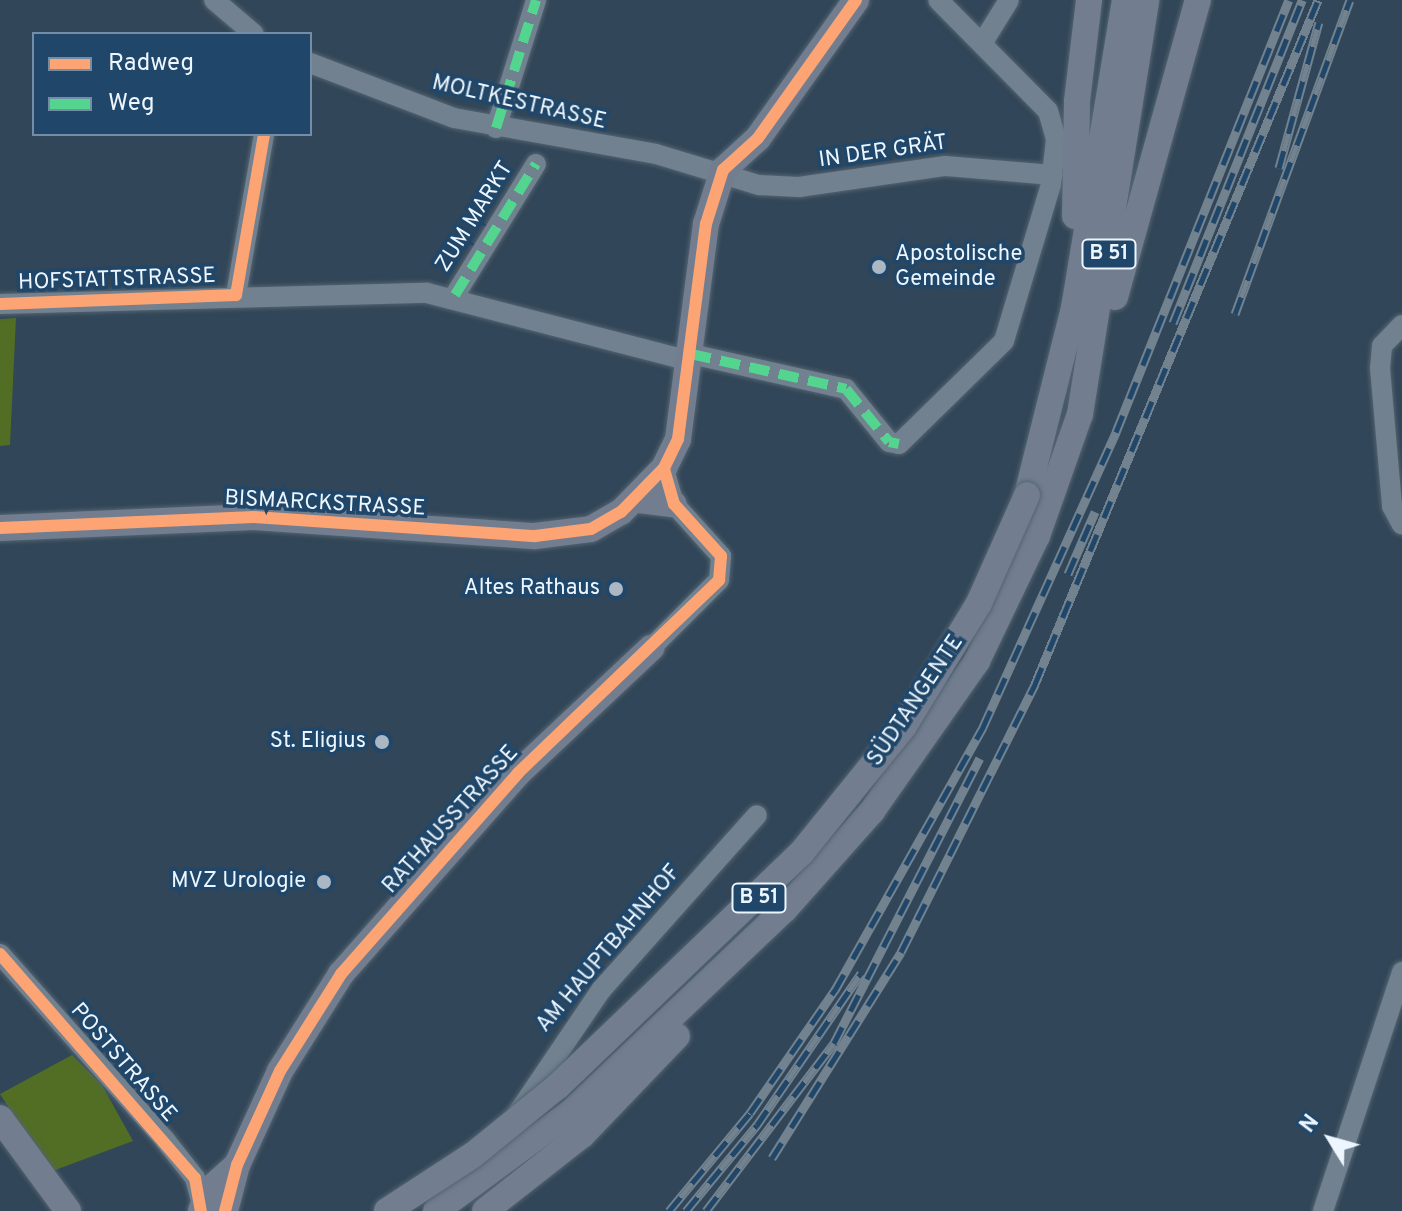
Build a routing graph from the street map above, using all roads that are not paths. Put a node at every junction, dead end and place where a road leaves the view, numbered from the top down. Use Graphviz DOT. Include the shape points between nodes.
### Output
graph roads {
  1 [pos="214,0"];
  2 [pos="536,0"];
  3 [pos="856,0"];
  4 [pos="938,0"];
  5 [pos="1009,0"];
  6 [pos="1089,0"];
  7 [pos="1125,0"];
  8 [pos="1146,0"];
  9 [pos="1198,0"];
  10 [pos="252,32"];
  11 [pos="983,42"];
  12 [pos="312,64"];
  13 [pos="496,128"];
  14 [pos="264,136"];
  15 [pos="536,164"];
  16 [pos="723,170"];
  17 [pos="1053,175"];
  18 [pos="236,295"];
  19 [pos="455,295"];
  20 [pos="0,304"];
  21 [pos="1074,308"];
  22 [pos="1402,325"];
  23 [pos="1094,348"];
  24 [pos="691,357"];
  25 [pos="664,468"];
  26 [pos="1039,499"];
  27 [pos="639,500"];
  28 [pos="674,504"];
  29 [pos="1402,525"];
  30 [pos="0,528"];
  31 [pos="651,648"];
  32 [pos="757,815"];
  33 [pos="785,909"];
  34 [pos="0,954"];
  35 [pos="1402,972"];
  36 [pos="0,1118"];
  37 [pos="209,1209"];
  38 [pos="68,1211"];
  39 [pos="387,1211"];
  40 [pos="396,1211"];
  41 [pos="436,1211"];
  42 [pos="485,1211"];
  43 [pos="1323,1211"];
  1 -- 10 [label="street"];
  2 -- 13 [label="street"];
  3 -- 16 [label="main road" via="758,138"];
  4 -- 11 [label="street"];
  5 -- 11 [label="street"];
  6 -- 21 [label="main road" via="1077,101"];
  7 -- 21 [label="main road, SÜDTANGENTE / B 51"];
  8 -- 23 [label="main road, SÜDTANGENTE / B 51"];
  9 -- 23 [label="main road" via="1153,176"];
  11 -- 17 [label="street" via="1048,111 1056,139"];
  12 -- 13 [label="street, MOLTKESTRASSE"];
  13 -- 16 [label="street, MOLTKESTRASSE"];
  14 -- 18 [label="street"];
  15 -- 19 [label="street, ZUM MARKT"];
  16 -- 17 [label="street, IN DER GRÄT" via="759,185 799,187 945,166"];
  16 -- 24 [label="main road" via="706,224"];
  17 -- 24 [label="street, HOFSTATTSTRASSE" via="1004,341 899,444 889,442 846,389"];
  18 -- 19 [label="street, HOFSTATTSTRASSE"];
  18 -- 20 [label="street, HOFSTATTSTRASSE"];
  19 -- 24 [label="street, HOFSTATTSTRASSE"];
  21 -- 26 [label="main road, SÜDTANGENTE / B 51"];
  22 -- 29 [label="street" via="1382,346 1380,368 1392,506"];
  23 -- 26 [label="main road, SÜDTANGENTE / B 51"];
  24 -- 25 [label="main road" via="678,439"];
  25 -- 27 [label="main road"];
  25 -- 28 [label="street"];
  26 -- 33 [label="main road, SÜDTANGENTE / B 51" via="1000,619 945,713"];
  26 -- 39 [label="main road, SÜDTANGENTE / B 51, bridge" via="919,702 802,852 558,1086 473,1155"];
  27 -- 28 [label="main road"];
  27 -- 30 [label="main road, BISMARCKSTRASSE" via="591,529 535,536 254,517"];
  28 -- 31 [label="street, RATHAUSSTRASSE" via="710,536 721,556 719,580"];
  31 -- 37 [label="main road, RATHAUSSTRASSE" via="518,773 341,974 297,1037 237,1165"];
  32 -- 40 [label="street, AM HAUPTBAHNHOF" via="592,1001 516,1116 442,1182"];
  33 -- 41 [label="main road, SÜDTANGENTE / B 51" via="571,1112"];
  33 -- 42 [label="main road" via="740,974 624,1094"];
  34 -- 37 [label="street, POSTSTRASSE" via="165,1140 195,1178"];
  35 -- 43 [label="street"];
  36 -- 38 [label="main road" via="19,1152"];
}
